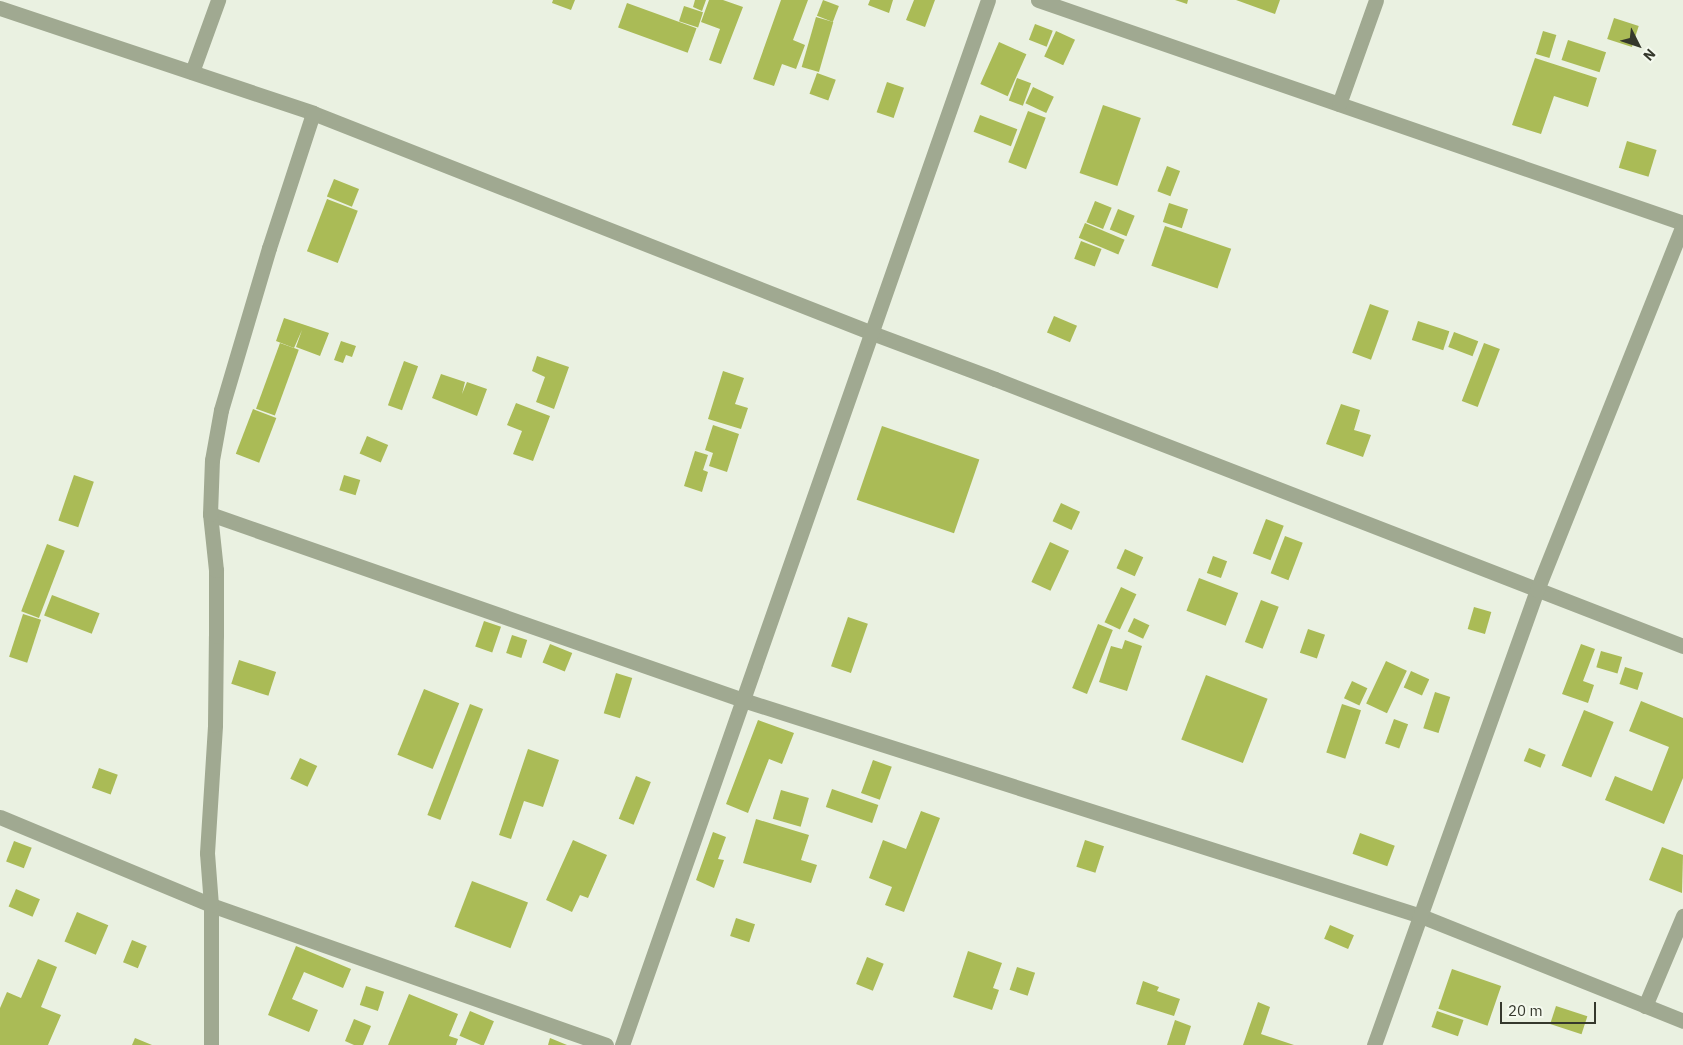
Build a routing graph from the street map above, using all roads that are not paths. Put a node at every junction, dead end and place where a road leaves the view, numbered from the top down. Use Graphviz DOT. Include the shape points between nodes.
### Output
graph roads {
  1 [pos="218,0"];
  2 [pos="988,0"];
  3 [pos="1038,0"];
  4 [pos="1376,0"];
  5 [pos="0,8"];
  6 [pos="192,72"];
  7 [pos="1339,104"];
  8 [pos="313,113"];
  9 [pos="1683,224"];
  10 [pos="872,333"];
  11 [pos="210,514"];
  12 [pos="1537,590"];
  13 [pos="1683,646"];
  14 [pos="743,700"];
  15 [pos="0,817"];
  16 [pos="211,905"];
  17 [pos="1420,916"];
  18 [pos="1683,916"];
  19 [pos="1646,1006"];
  20 [pos="1683,1021"];
  21 [pos="211,1045"];
  22 [pos="606,1045"];
  23 [pos="622,1045"];
  24 [pos="1374,1045"];
  1 -- 6 [label="street"];
  2 -- 10 [label="street"];
  3 -- 7 [label="street"];
  4 -- 7 [label="street"];
  5 -- 6 [label="street"];
  6 -- 8 [label="street"];
  7 -- 9 [label="street"];
  8 -- 10 [label="street"];
  8 -- 11 [label="street" via="221,410 212,460"];
  9 -- 12 [label="street"];
  10 -- 12 [label="street"];
  10 -- 14 [label="street"];
  11 -- 14 [label="street"];
  11 -- 16 [label="street" via="216,570 216,725 207,853"];
  12 -- 13 [label="street"];
  12 -- 17 [label="street"];
  14 -- 17 [label="street"];
  14 -- 23 [label="street"];
  15 -- 16 [label="street"];
  16 -- 21 [label="street"];
  16 -- 22 [label="street"];
  17 -- 19 [label="street"];
  17 -- 24 [label="street"];
  18 -- 19 [label="street"];
  19 -- 20 [label="street"];
}
